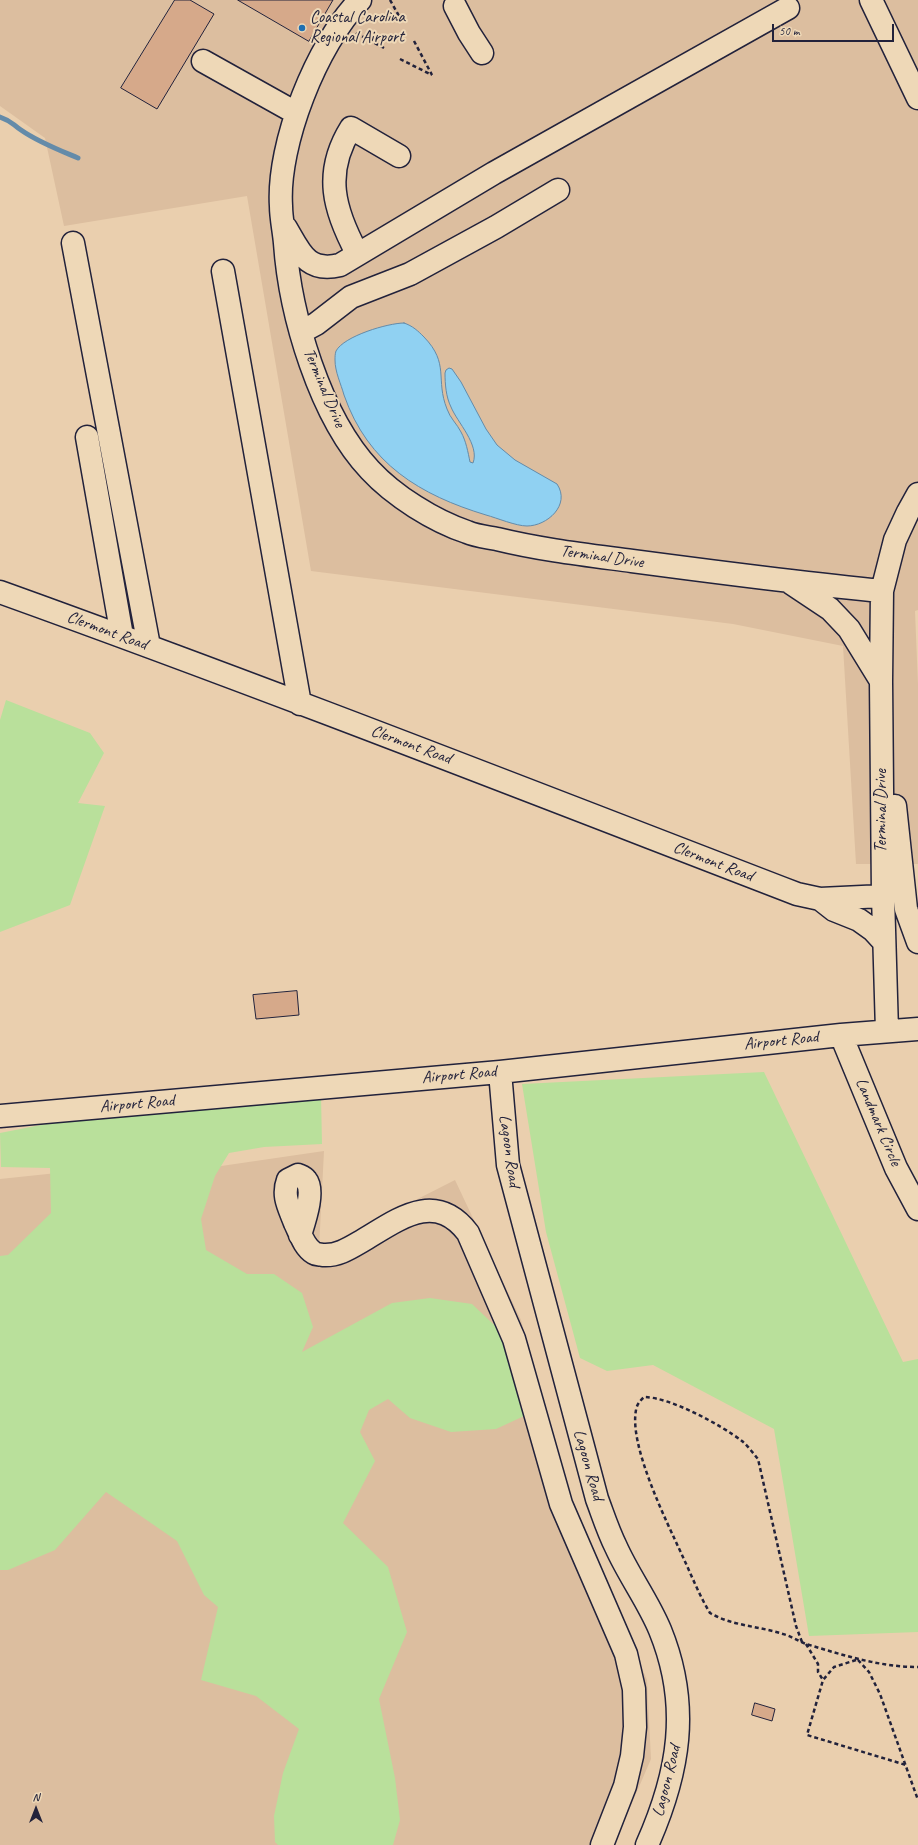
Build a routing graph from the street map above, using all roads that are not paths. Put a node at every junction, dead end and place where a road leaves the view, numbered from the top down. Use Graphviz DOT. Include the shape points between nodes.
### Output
graph roads {
  1 [pos="360,0"];
  2 [pos="872,0"];
  3 [pos="455,6"];
  4 [pos="788,8"];
  5 [pos="482,53"];
  6 [pos="204,61"];
  7 [pos="918,98"];
  8 [pos="296,113"];
  9 [pos="400,156"];
  10 [pos="558,190"];
  11 [pos="283,223"];
  12 [pos="73,243"];
  13 [pos="357,253"];
  14 [pos="223,271"];
  15 [pos="301,332"];
  16 [pos="87,437"];
  17 [pos="918,494"];
  18 [pos="790,582"];
  19 [pos="882,591"];
  20 [pos="0,592"];
  21 [pos="122,636"];
  22 [pos="149,646"];
  23 [pos="881,681"];
  24 [pos="300,704"];
  25 [pos="882,768"];
  26 [pos="883,896"];
  27 [pos="820,899"];
  28 [pos="884,942"];
  29 [pos="918,942"];
  30 [pos="918,1029"];
  31 [pos="887,1031"];
  32 [pos="841,1034"];
  33 [pos="500,1072"];
  34 [pos="0,1116"];
  35 [pos="918,1209"];
  36 [pos="300,1235"];
  37 [pos="602,1845"];
  38 [pos="647,1845"];
  1 -- 8 [label="street, Terminal Drive" via="341,24 320,60"];
  2 -- 7 [label="street"];
  3 -- 5 [label="street"];
  4 -- 13 [label="street"];
  6 -- 8 [label="street"];
  8 -- 11 [label="street, Terminal Drive" via="283,168"];
  9 -- 13 [label="street" via="351,128 347,134 336,161 334,191 341,221"];
  10 -- 15 [label="street" via="410,274 351,297 316,324"];
  11 -- 13 [label="street" via="301,253 315,266 329,268 340,265"];
  11 -- 15 [label="street, Terminal Drive" via="286,260"];
  12 -- 22 [label="street"];
  14 -- 24 [label="street"];
  15 -- 18 [label="street, Terminal Drive" via="337,426 370,470 414,507 467,532 527,546"];
  16 -- 21 [label="street"];
  17 -- 19 [label="street, Terminal Drive" via="895,540"];
  18 -- 19 [label="street, Terminal Drive"];
  18 -- 23 [label="street" via="830,608 849,628"];
  19 -- 23 [label="street, Terminal Drive"];
  20 -- 21 [label="street, Clermont Road"];
  21 -- 22 [label="street, Clermont Road"];
  22 -- 24 [label="street, Clermont Road"];
  23 -- 25 [label="street, Terminal Drive"];
  24 -- 27 [label="street, Clermont Road" via="460,763 797,894"];
  25 -- 26 [label="street, Terminal Drive"];
  25 -- 29 [label="street" via="894,795 906,910"];
  26 -- 27 [label="street, Clermont Road"];
  26 -- 28 [label="street, Terminal Drive"];
  27 -- 28 [label="street, Clermont Road" via="834,910 859,920"];
  28 -- 31 [label="street, Terminal Drive"];
  30 -- 31 [label="street, Airport Road"];
  31 -- 32 [label="street, Airport Road"];
  32 -- 33 [label="street, Airport Road"];
  32 -- 35 [label="street, Landmark Circle" via="896,1168"];
  33 -- 34 [label="street, Airport Road"];
  33 -- 38 [label="street, Lagoon Road" via="508,1165 597,1499 616,1548 660,1630 674,1673 679,1707 677,1754 670,1783"];
  36 -- 37 [label="street" via="315,1254 331,1255 344,1252 387,1227 424,1210 445,1212 459,1221 468,1233 514,1339 561,1504 626,1654 634,1689 635,1727 632,1756 625,1786"];
}
